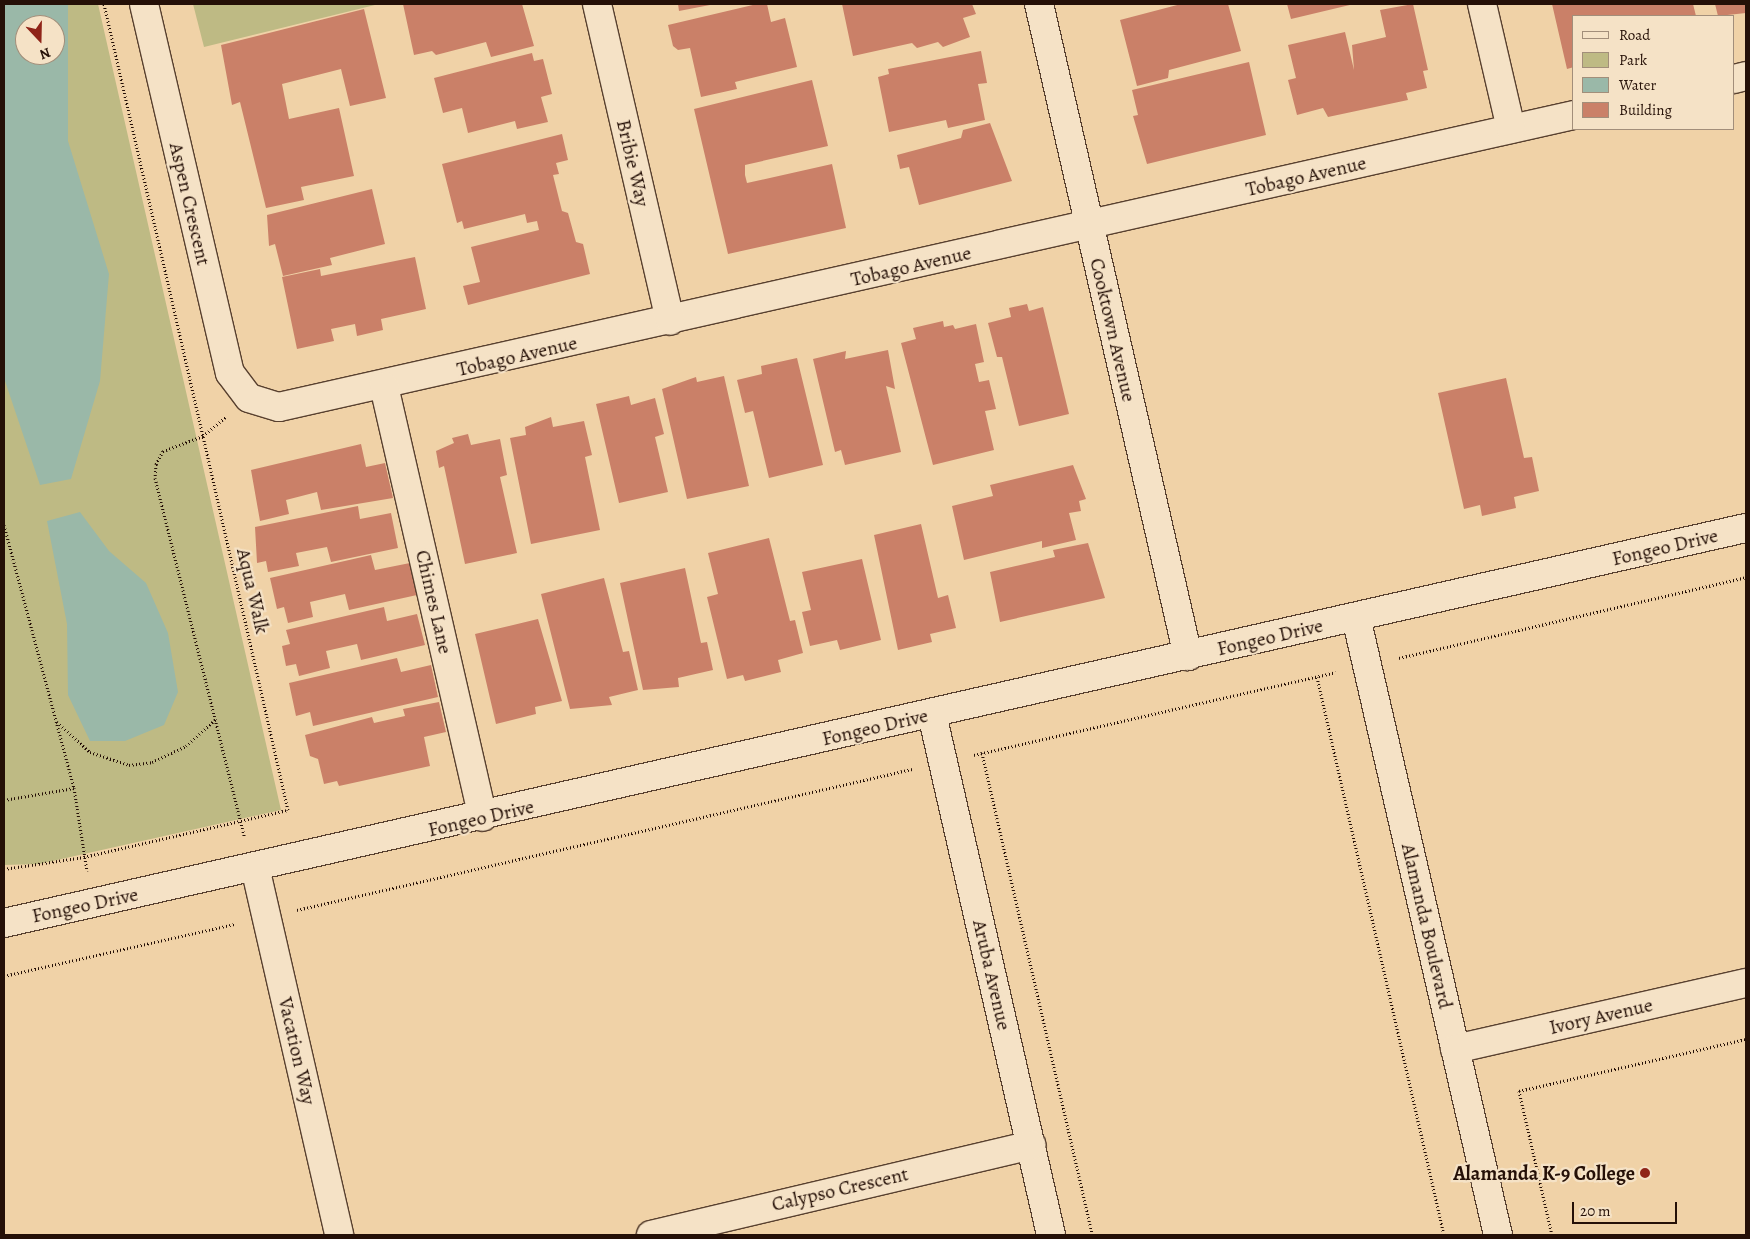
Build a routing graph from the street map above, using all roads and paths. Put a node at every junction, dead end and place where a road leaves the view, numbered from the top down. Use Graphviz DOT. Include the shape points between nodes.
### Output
graph roads {
  1 [pos="104,4"];
  2 [pos="144,4"];
  3 [pos="597,4"];
  4 [pos="1039,4"];
  5 [pos="1482,4"];
  6 [pos="1572,115"];
  7 [pos="1511,129"];
  8 [pos="1089,225"];
  9 [pos="670,321"];
  10 [pos="384,386"];
  11 [pos="249,398"];
  12 [pos="203,436"];
  13 [pos="4,524"];
  14 [pos="1746,528"];
  15 [pos="1746,578"];
  16 [pos="1356,617"];
  17 [pos="1188,656"];
  18 [pos="1367,666"];
  19 [pos="1317,677"];
  20 [pos="932,714"];
  21 [pos="216,719"];
  22 [pos="56,721"];
  23 [pos="982,753"];
  24 [pos="944,761"];
  25 [pos="74,788"];
  26 [pos="4,800"];
  27 [pos="483,818"];
  28 [pos="240,822"];
  29 [pos="84,857"];
  30 [pos="255,867"];
  31 [pos="4,869"];
  32 [pos="95,903"];
  33 [pos="266,917"];
  34 [pos="4,923"];
  35 [pos="4,976"];
  36 [pos="1746,983"];
  37 [pos="1746,1039"];
  38 [pos="1455,1049"];
  39 [pos="1031,1145"];
  40 [pos="339,1235"];
  41 [pos="651,1235"];
  42 [pos="1051,1235"];
  43 [pos="1092,1235"];
  44 [pos="1444,1235"];
  45 [pos="1498,1235"];
  46 [pos="1552,1235"];
  1 -- 12 [label="path, Aqua Walk"];
  2 -- 11 [label="street, Aspen Crescent" via="224,354 230,373"];
  3 -- 9 [label="street, Bribie Way"];
  4 -- 8 [label="street, Cooktown Avenue"];
  5 -- 7 [label="street"];
  6 -- 7 [label="street, Tobago Avenue"];
  7 -- 8 [label="street, Tobago Avenue"];
  8 -- 9 [label="street, Tobago Avenue"];
  8 -- 17 [label="street, Cooktown Avenue"];
  9 -- 10 [label="street, Tobago Avenue"];
  10 -- 11 [label="street, Tobago Avenue" via="280,407"];
  10 -- 27 [label="street, Chimes Lane"];
  11 -- 12 [label="path"];
  12 -- 21 [label="path" via="163,451 156,464 156,478"];
  12 -- 28 [label="path, Aqua Walk" via="288,810"];
  13 -- 22 [label="path"];
  14 -- 16 [label="street, Fongeo Drive"];
  15 -- 18 [label="path"];
  16 -- 17 [label="street, Fongeo Drive"];
  16 -- 18 [label="street, Alamanda Boulevard"];
  17 -- 20 [label="street, Fongeo Drive"];
  18 -- 19 [label="path"];
  18 -- 38 [label="street, Alamanda Boulevard"];
  19 -- 23 [label="path"];
  19 -- 44 [label="path"];
  20 -- 24 [label="street, Aruba Avenue"];
  20 -- 27 [label="street, Fongeo Drive"];
  21 -- 22 [label="path" via="186,746 152,762 128,765 90,752"];
  21 -- 28 [label="path"];
  22 -- 25 [label="path"];
  23 -- 24 [label="path"];
  23 -- 43 [label="path"];
  24 -- 33 [label="path"];
  24 -- 39 [label="street, Aruba Avenue"];
  25 -- 26 [label="path"];
  25 -- 29 [label="path"];
  27 -- 30 [label="street, Fongeo Drive"];
  28 -- 29 [label="path"];
  28 -- 30 [label="path"];
  29 -- 31 [label="path"];
  29 -- 32 [label="path"];
  30 -- 32 [label="street, Fongeo Drive"];
  30 -- 33 [label="street, Vacation Way"];
  32 -- 34 [label="street, Fongeo Drive"];
  33 -- 35 [label="path"];
  33 -- 40 [label="street, Vacation Way"];
  36 -- 38 [label="street, Ivory Avenue"];
  37 -- 46 [label="path" via="1520,1091"];
  38 -- 45 [label="street, Alamanda Boulevard"];
  39 -- 41 [label="street, Calypso Crescent"];
  39 -- 42 [label="street, Aruba Avenue"];
}
